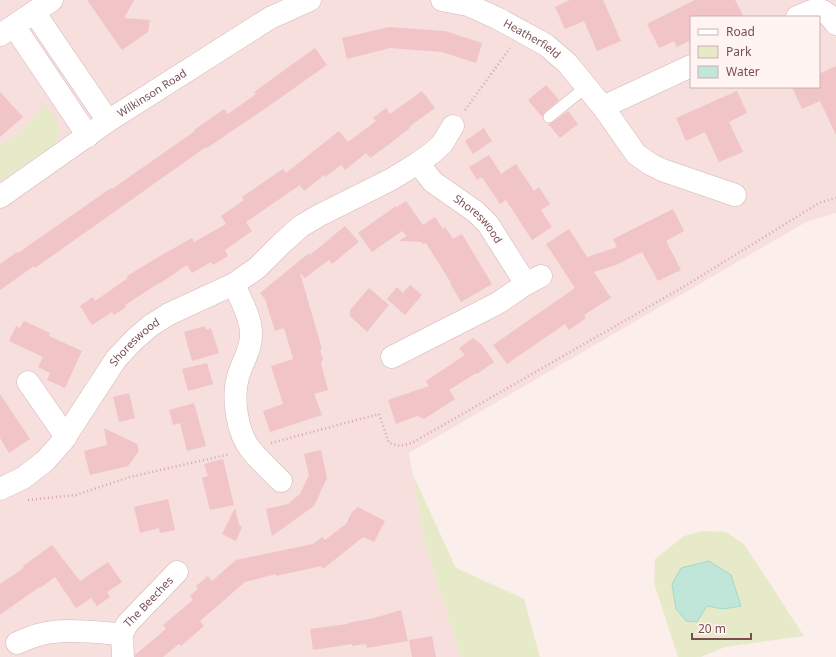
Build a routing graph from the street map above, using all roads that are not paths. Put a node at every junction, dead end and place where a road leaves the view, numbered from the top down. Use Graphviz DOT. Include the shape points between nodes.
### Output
graph roads {
  1 [pos="310,0"];
  2 [pos="442,0"];
  3 [pos="43,6"];
  4 [pos="800,16"];
  5 [pos="836,24"];
  6 [pos="7,30"];
  7 [pos="690,66"];
  8 [pos="586,87"];
  9 [pos="603,107"];
  10 [pos="550,117"];
  11 [pos="108,121"];
  12 [pos="453,126"];
  13 [pos="88,136"];
  14 [pos="418,163"];
  15 [pos="735,195"];
  16 [pos="0,197"];
  17 [pos="234,284"];
  18 [pos="405,357"];
  19 [pos="28,382"];
  20 [pos="66,437"];
  21 [pos="281,481"];
  22 [pos="0,488"];
  23 [pos="178,572"];
  24 [pos="122,634"];
  25 [pos="17,643"];
  26 [pos="122,657"];
  1 -- 11 [label="street, Wilkinson Road" via="270,18"];
  2 -- 8 [label="street, Heatherfield" via="468,5 546,45 567,63"];
  3 -- 6 [label="street"];
  3 -- 11 [label="street"];
  4 -- 5 [label="street" via="813,10 820,10 826,12"];
  6 -- 13 [label="street"];
  7 -- 9 [label="street"];
  8 -- 9 [label="street, Heatherfield"];
  8 -- 10 [label="lane"];
  9 -- 15 [label="street, Heatherfield" via="636,154 650,164"];
  11 -- 13 [label="street, Wilkinson Road"];
  12 -- 14 [label="street, Shoreswood" via="442,144"];
  13 -- 16 [label="street, Wilkinson Road"];
  14 -- 17 [label="street, Shoreswood" via="301,226 257,268"];
  14 -- 18 [label="street, Shoreswood" via="433,182 476,212 488,224 534,280 498,304"];
  17 -- 20 [label="street, Shoreswood" via="170,314 134,340 116,359"];
  17 -- 21 [label="street" via="251,333 249,349 228,412 239,425 250,449"];
  19 -- 20 [label="street"];
  20 -- 22 [label="street, Shoreswood" via="45,461 23,478"];
  23 -- 24 [label="street, The Beeches" via="127,624"];
  24 -- 25 [label="street" via="53,632 29,637"];
  24 -- 26 [label="street, The Beeches"];
}
